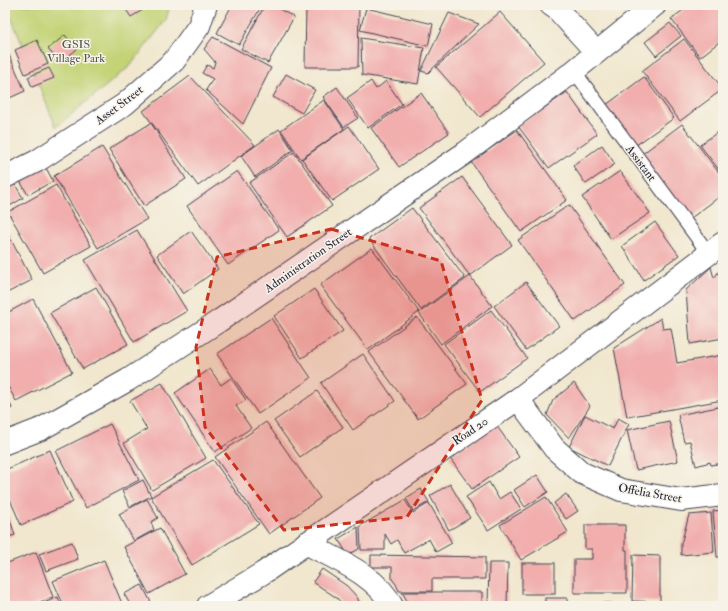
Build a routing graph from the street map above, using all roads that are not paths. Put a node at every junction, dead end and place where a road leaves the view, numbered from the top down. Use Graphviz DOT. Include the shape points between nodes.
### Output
graph roads {
  1 [pos="206,5"];
  2 [pos="551,5"];
  3 [pos="655,5"];
  4 [pos="596,52"];
  5 [pos="574,71"];
  6 [pos="5,177"];
  7 [pos="716,248"];
  8 [pos="518,399"];
  9 [pos="5,443"];
  10 [pos="723,495"];
  11 [pos="306,543"];
  12 [pos="208,606"];
  13 [pos="392,606"];
  1 -- 6 [label="street, Asset Street" via="199,26 174,61 125,104 38,161"];
  2 -- 4 [label="street"];
  3 -- 4 [label="street, Administration Street"];
  4 -- 5 [label="street, Administration Street"];
  5 -- 7 [label="lane, Assistant"];
  5 -- 9 [label="street, Administration Street" via="464,153 219,321 128,380 55,422"];
  7 -- 8 [label="street, Road 20"];
  8 -- 10 [label="street, Offelia Street" via="554,448 582,473 621,490 681,500"];
  8 -- 11 [label="street, Road 20"];
  11 -- 12 [label="street, Road 20"];
  11 -- 13 [label="street" via="371,580"];
}
